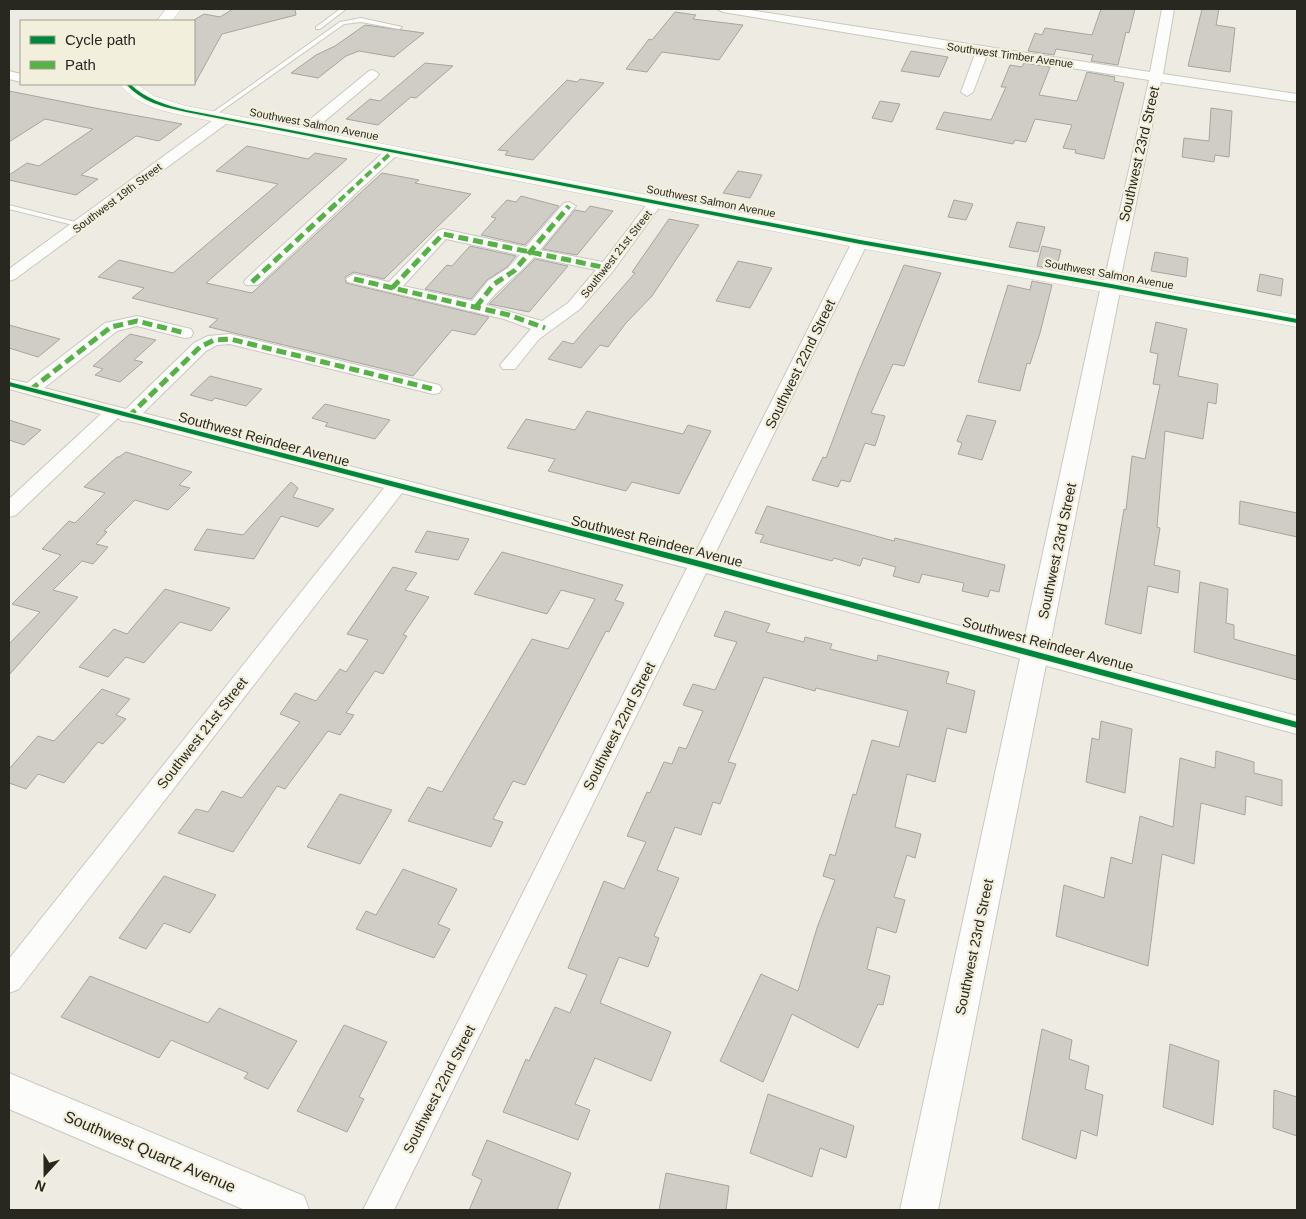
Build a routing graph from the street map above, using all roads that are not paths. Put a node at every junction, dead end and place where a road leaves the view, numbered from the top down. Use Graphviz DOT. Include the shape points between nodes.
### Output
graph roads {
  1 [pos="174,9"];
  2 [pos="343,9"];
  3 [pos="723,9"];
  4 [pos="1168,9"];
  5 [pos="777,14"];
  6 [pos="165,20"];
  7 [pos="399,27"];
  8 [pos="318,28"];
  9 [pos="982,51"];
  10 [pos="373,74"];
  11 [pos="1156,76"];
  12 [pos="129,85"];
  13 [pos="968,92"];
  14 [pos="1297,98"];
  15 [pos="219,116"];
  16 [pos="302,133"];
  17 [pos="393,151"];
  18 [pos="656,202"];
  19 [pos="9,206"];
  20 [pos="569,206"];
  21 [pos="81,225"];
  22 [pos="860,242"];
  23 [pos="528,252"];
  24 [pos="607,268"];
  25 [pos="9,276"];
  26 [pos="354,280"];
  27 [pos="252,282"];
  28 [pos="1111,286"];
  29 [pos="392,288"];
  30 [pos="476,307"];
  31 [pos="1297,321"];
  32 [pos="545,328"];
  33 [pos="185,333"];
  34 [pos="509,365"];
  35 [pos="9,384"];
  36 [pos="433,389"];
  37 [pos="30,390"];
  38 [pos="120,415"];
  39 [pos="396,487"];
  40 [pos="9,510"];
  41 [pos="700,564"];
  42 [pos="1036,654"];
  43 [pos="1297,725"];
  44 [pos="9,980"];
  45 [pos="9,1091"];
  46 [pos="290,1210"];
  47 [pos="378,1210"];
  48 [pos="919,1210"];
  1 -- 6 [label="main road"];
  2 -- 8 [label="lane"];
  3 -- 5 [label="street, Southwest Timber Avenue"];
  4 -- 11 [label="street, Southwest 23rd Street"];
  5 -- 9 [label="street, Southwest Timber Avenue"];
  7 -- 15 [label="lane" via="360,20 342,23"];
  9 -- 11 [label="street, Southwest Timber Avenue"];
  9 -- 13 [label="street"];
  10 -- 16 [label="street"];
  11 -- 14 [label="street, Southwest Timber Avenue"];
  11 -- 28 [label="street, Southwest 23rd Street"];
  12 -- 15 [label="main road, Southwest Salmon Avenue" via="141,97 155,102"];
  15 -- 16 [label="main road, Southwest Salmon Avenue"];
  15 -- 21 [label="street, Southwest 19th Street"];
  16 -- 17 [label="main road, Southwest Salmon Avenue"];
  17 -- 18 [label="main road, Southwest Salmon Avenue"];
  17 -- 27 [label="street"];
  18 -- 22 [label="main road, Southwest Salmon Avenue"];
  18 -- 24 [label="street, Southwest 21st Street"];
  19 -- 21 [label="lane"];
  20 -- 23 [label="street"];
  21 -- 25 [label="street, Southwest 19th Street"];
  22 -- 28 [label="main road, Southwest Salmon Avenue"];
  22 -- 41 [label="street, Southwest 22nd Street"];
  23 -- 24 [label="street"];
  23 -- 29 [label="street" via="443,234"];
  23 -- 30 [label="street" via="514,271 494,284"];
  24 -- 32 [label="street, Southwest 21st Street" via="574,306"];
  26 -- 29 [label="street"];
  28 -- 31 [label="main road, Southwest Salmon Avenue"];
  28 -- 42 [label="street, Southwest 23rd Street"];
  29 -- 30 [label="street"];
  30 -- 32 [label="street" via="509,314"];
  32 -- 34 [label="street, Southwest 21st Street" via="533,335"];
  33 -- 37 [label="street" via="137,321 111,327"];
  35 -- 37 [label="street, Southwest Reindeer Avenue"];
  36 -- 38 [label="street" via="230,339 214,340 200,347"];
  37 -- 38 [label="street, Southwest Reindeer Avenue"];
  38 -- 39 [label="street, Southwest Reindeer Avenue"];
  38 -- 40 [label="street"];
  39 -- 41 [label="street, Southwest Reindeer Avenue"];
  39 -- 44 [label="street, Southwest 21st Street"];
  41 -- 42 [label="street, Southwest Reindeer Avenue"];
  41 -- 47 [label="street, Southwest 22nd Street"];
  42 -- 43 [label="street, Southwest Reindeer Avenue"];
  42 -- 48 [label="street, Southwest 23rd Street"];
  45 -- 46 [label="street, Southwest Quartz Avenue"];
}
